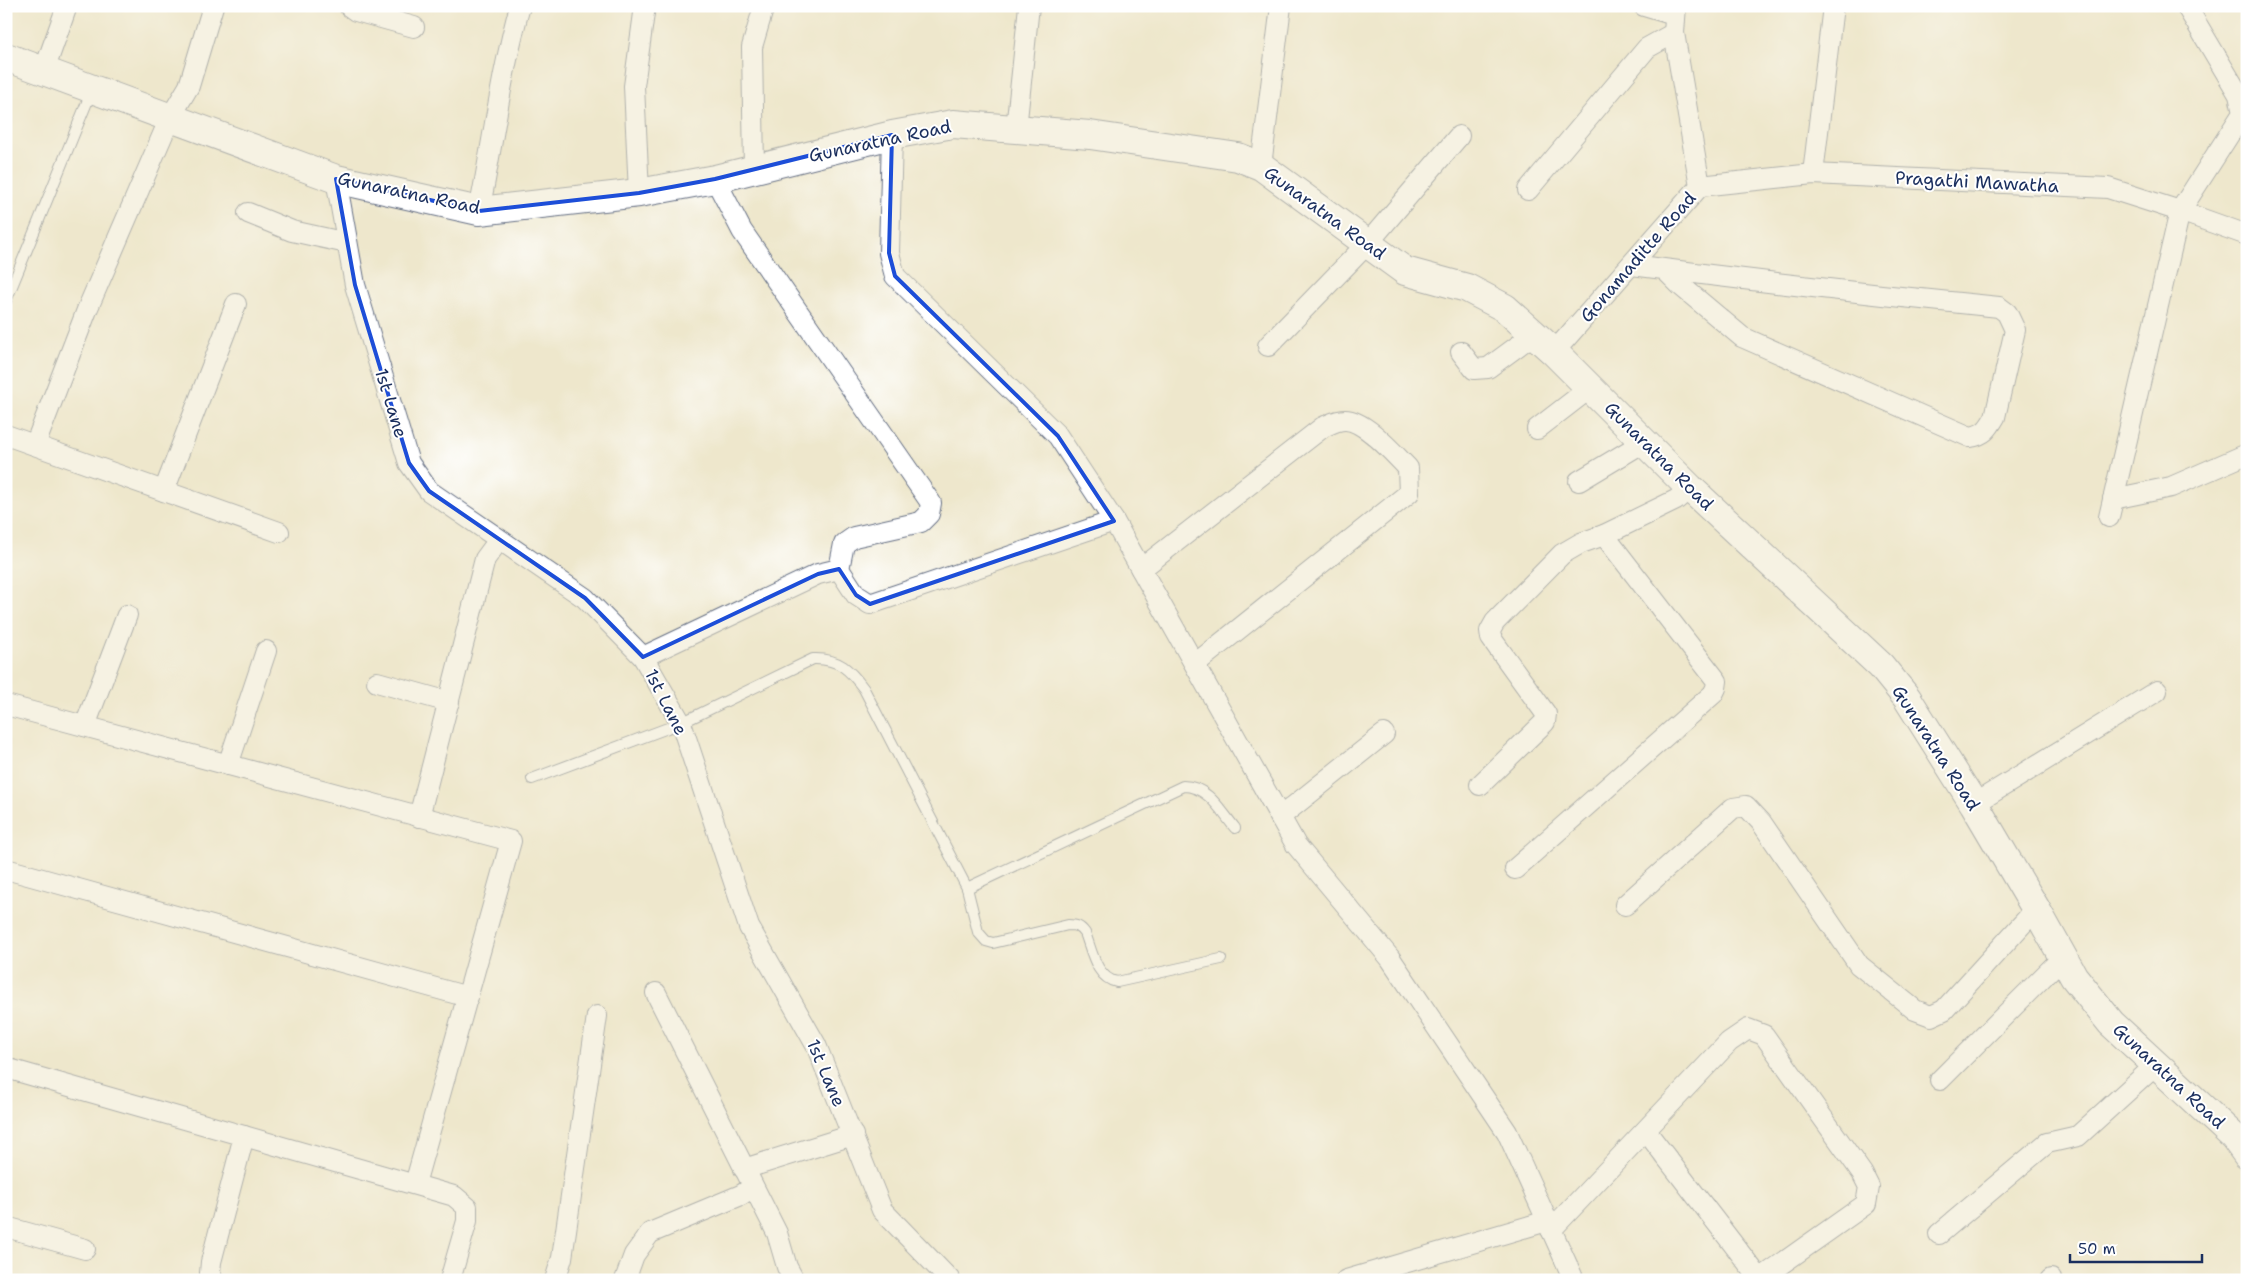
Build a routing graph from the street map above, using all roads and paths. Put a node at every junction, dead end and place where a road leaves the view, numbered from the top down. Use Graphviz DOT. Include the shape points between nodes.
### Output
graph roads {
  1 [pos="67,6"];
  2 [pos="213,6"];
  3 [pos="349,6"];
  4 [pos="520,6"];
  5 [pos="645,6"];
  6 [pos="764,6"];
  7 [pos="1029,6"];
  8 [pos="1281,6"];
  9 [pos="1644,6"];
  10 [pos="1833,6"];
  11 [pos="2188,6"];
  12 [pos="1675,18"];
  13 [pos="414,27"];
  14 [pos="6,57"];
  15 [pos="44,71"];
  16 [pos="92,89"];
  17 [pos="2245,111"];
  18 [pos="170,118"];
  19 [pos="1016,129"];
  20 [pos="892,135"];
  21 [pos="1459,136"];
  22 [pos="1260,166"];
  23 [pos="754,169"];
  24 [pos="1813,174"];
  25 [pos="336,179"];
  26 [pos="715,179"];
  27 [pos="1700,186"];
  28 [pos="1528,190"];
  29 [pos="639,193"];
  30 [pos="478,211"];
  31 [pos="2180,211"];
  32 [pos="248,213"];
  33 [pos="2247,235"];
  34 [pos="347,243"];
  35 [pos="1368,243"];
  36 [pos="1632,265"];
  37 [pos="1665,270"];
  38 [pos="6,301"];
  39 [pos="236,304"];
  40 [pos="1534,334"];
  41 [pos="1268,346"];
  42 [pos="1461,352"];
  43 [pos="1554,352"];
  44 [pos="1590,388"];
  45 [pos="1537,429"];
  46 [pos="6,434"];
  47 [pos="1644,442"];
  48 [pos="35,445"];
  49 [pos="2247,454"];
  50 [pos="1579,481"];
  51 [pos="1690,488"];
  52 [pos="164,491"];
  53 [pos="1114,521"];
  54 [pos="279,532"];
  55 [pos="1604,535"];
  56 [pos="499,540"];
  57 [pos="839,568"];
  58 [pos="1141,569"];
  59 [pos="127,615"];
  60 [pos="266,651"];
  61 [pos="643,658"];
  62 [pos="1195,664"];
  63 [pos="377,682"];
  64 [pos="2157,691"];
  65 [pos="449,702"];
  66 [pos="6,705"];
  67 [pos="681,723"];
  68 [pos="85,726"];
  69 [pos="1384,734"];
  70 [pos="228,765"];
  71 [pos="532,779"];
  72 [pos="1480,785"];
  73 [pos="1974,804"];
  74 [pos="419,817"];
  75 [pos="1280,817"];
  76 [pos="1235,828"];
  77 [pos="6,869"];
  78 [pos="1515,869"];
  79 [pos="967,888"];
  80 [pos="1625,905"];
  81 [pos="2036,909"];
  82 [pos="2063,957"];
  83 [pos="1221,959"];
  84 [pos="656,993"];
  85 [pos="468,996"];
  86 [pos="597,1016"];
  87 [pos="2156,1065"];
  88 [pos="6,1068"];
  89 [pos="1940,1080"];
  90 [pos="1646,1131"];
  91 [pos="853,1135"];
  92 [pos="244,1136"];
  93 [pos="2247,1155"];
  94 [pos="749,1178"];
  95 [pos="415,1184"];
  96 [pos="1549,1226"];
  97 [pos="6,1227"];
  98 [pos="1939,1234"];
  99 [pos="85,1249"];
  100 [pos="1759,1279"];
  101 [pos="213,1280"];
  102 [pos="450,1280"];
  103 [pos="556,1280"];
  104 [pos="626,1280"];
  105 [pos="794,1280"];
  106 [pos="950,1280"];
  107 [pos="1346,1280"];
  108 [pos="1574,1280"];
  1 -- 15 [label="street"];
  2 -- 18 [label="street" via="189,86"];
  3 -- 13 [label="street" via="356,11"];
  4 -- 30 [label="street" via="509,45"];
  5 -- 29 [label="street" via="634,86"];
  6 -- 23 [label="street" via="752,47 751,63"];
  7 -- 19 [label="street"];
  8 -- 22 [label="street"];
  9 -- 12 [label="street"];
  10 -- 24 [label="street"];
  11 -- 17 [label="street"];
  12 -- 27 [label="street, Gonamaditte Road"];
  12 -- 28 [label="street"];
  14 -- 15 [label="street, Gunaratna Road"];
  15 -- 16 [label="street, Gunaratna Road"];
  16 -- 18 [label="street, Gunaratna Road"];
  16 -- 38 [label="lane"];
  17 -- 31 [label="street"];
  18 -- 25 [label="street, Gunaratna Road"];
  18 -- 48 [label="street" via="87,310"];
  19 -- 20 [label="street, Gunaratna Road" via="954,124"];
  19 -- 22 [label="street, Gunaratna Road" via="1090,135 1238,157"];
  20 -- 23 [label="street, Gunaratna Road"];
  20 -- 53 [label="street" via="889,253 895,276 1058,436"];
  21 -- 35 [label="street"];
  22 -- 35 [label="street, Gunaratna Road"];
  23 -- 26 [label="street, Gunaratna Road"];
  24 -- 27 [label="street, Pragathi Mawatha"];
  24 -- 31 [label="street, Pragathi Mawatha" via="2108,188"];
  25 -- 30 [label="street, Gunaratna Road"];
  25 -- 34 [label="street, 1st Lane"];
  26 -- 29 [label="street, Gunaratna Road"];
  26 -- 57 [label="street" via="742,231 931,503 929,514 921,522 854,537 844,544"];
  27 -- 36 [label="street, Gonamaditte Road"];
  29 -- 30 [label="street, Gunaratna Road"];
  31 -- 33 [label="street, Pragathi Mawatha"];
  31 -- 49 [label="street" via="2111,508 2171,487"];
  32 -- 34 [label="street" via="292,231"];
  34 -- 56 [label="street, 1st Lane" via="354,285 409,463 429,491"];
  35 -- 40 [label="street, Gunaratna Road" via="1405,271 1467,288 1505,308"];
  35 -- 41 [label="street"];
  36 -- 37 [label="street"];
  36 -- 43 [label="street, Gonamaditte Road"];
  37 -- 37 [label="street" via="1742,337 1970,437 1982,436 1995,417 2015,330 2007,313 1999,307"];
  39 -- 52 [label="street"];
  40 -- 42 [label="street" via="1488,368 1474,369"];
  40 -- 43 [label="street, Gunaratna Road"];
  43 -- 44 [label="street, Gunaratna Road"];
  44 -- 45 [label="street"];
  44 -- 47 [label="street, Gunaratna Road"];
  46 -- 48 [label="street"];
  47 -- 50 [label="street"];
  47 -- 51 [label="street, Gunaratna Road"];
  48 -- 52 [label="street"];
  51 -- 55 [label="street" via="1676,500"];
  51 -- 73 [label="street, Gunaratna Road" via="1881,666 1907,698"];
  52 -- 54 [label="street"];
  53 -- 57 [label="street" via="870,604 856,595"];
  53 -- 58 [label="street"];
  55 -- 72 [label="street" via="1562,554 1490,631 1491,638 1546,714 1545,722"];
  55 -- 78 [label="street" via="1717,681 1716,688"];
  56 -- 61 [label="street, 1st Lane" via="585,598"];
  56 -- 65 [label="street" via="485,559"];
  57 -- 61 [label="street" via="818,574"];
  58 -- 62 [label="street"];
  58 -- 62 [label="street" via="1334,421 1347,420 1375,434 1408,468 1409,493"];
  59 -- 68 [label="street"];
  60 -- 70 [label="street"];
  61 -- 67 [label="street, 1st Lane"];
  62 -- 75 [label="street"];
  63 -- 65 [label="street"];
  64 -- 73 [label="street"];
  65 -- 74 [label="street"];
  66 -- 68 [label="street"];
  67 -- 71 [label="lane"];
  67 -- 79 [label="lane" via="814,660 835,662 849,670 864,689"];
  67 -- 91 [label="street, 1st Lane" via="749,927 816,1045"];
  68 -- 70 [label="street"];
  69 -- 75 [label="street"];
  70 -- 74 [label="street"];
  73 -- 81 [label="street, Gunaratna Road"];
  74 -- 85 [label="street" via="511,841"];
  75 -- 96 [label="street" via="1296,845 1390,958 1507,1132"];
  76 -- 79 [label="lane" via="1200,789 1184,786"];
  77 -- 85 [label="street"];
  79 -- 83 [label="lane" via="978,932 986,941 1076,925 1085,933 1101,974 1108,980 1116,982"];
  80 -- 81 [label="street" via="1733,808 1746,806 1761,822 1859,964 1915,1010 1930,1016 1944,1010"];
  81 -- 82 [label="street, Gunaratna Road"];
  82 -- 87 [label="street, Gunaratna Road" via="2074,977 2112,1023"];
  82 -- 89 [label="street"];
  84 -- 94 [label="street"];
  85 -- 95 [label="street"];
  86 -- 103 [label="street" via="562,1258"];
  87 -- 93 [label="street, Gunaratna Road" via="2234,1137"];
  87 -- 98 [label="street" via="2078,1136 2047,1143"];
  88 -- 92 [label="street"];
  90 -- 96 [label="street"];
  90 -- 100 [label="street"];
  90 -- 100 [label="street" via="1729,1042 1748,1029 1764,1034 1862,1172 1869,1187 1866,1204"];
  91 -- 94 [label="street"];
  91 -- 106 [label="street, 1st Lane" via="882,1210"];
  92 -- 95 [label="street"];
  92 -- 101 [label="street" via="210,1262"];
  94 -- 104 [label="street" via="741,1195 650,1233 634,1255"];
  94 -- 105 [label="street" via="776,1233"];
  95 -- 102 [label="street" via="454,1196 467,1207 467,1221"];
  96 -- 107 [label="street"];
  96 -- 108 [label="street"];
  97 -- 99 [label="street"];
}
